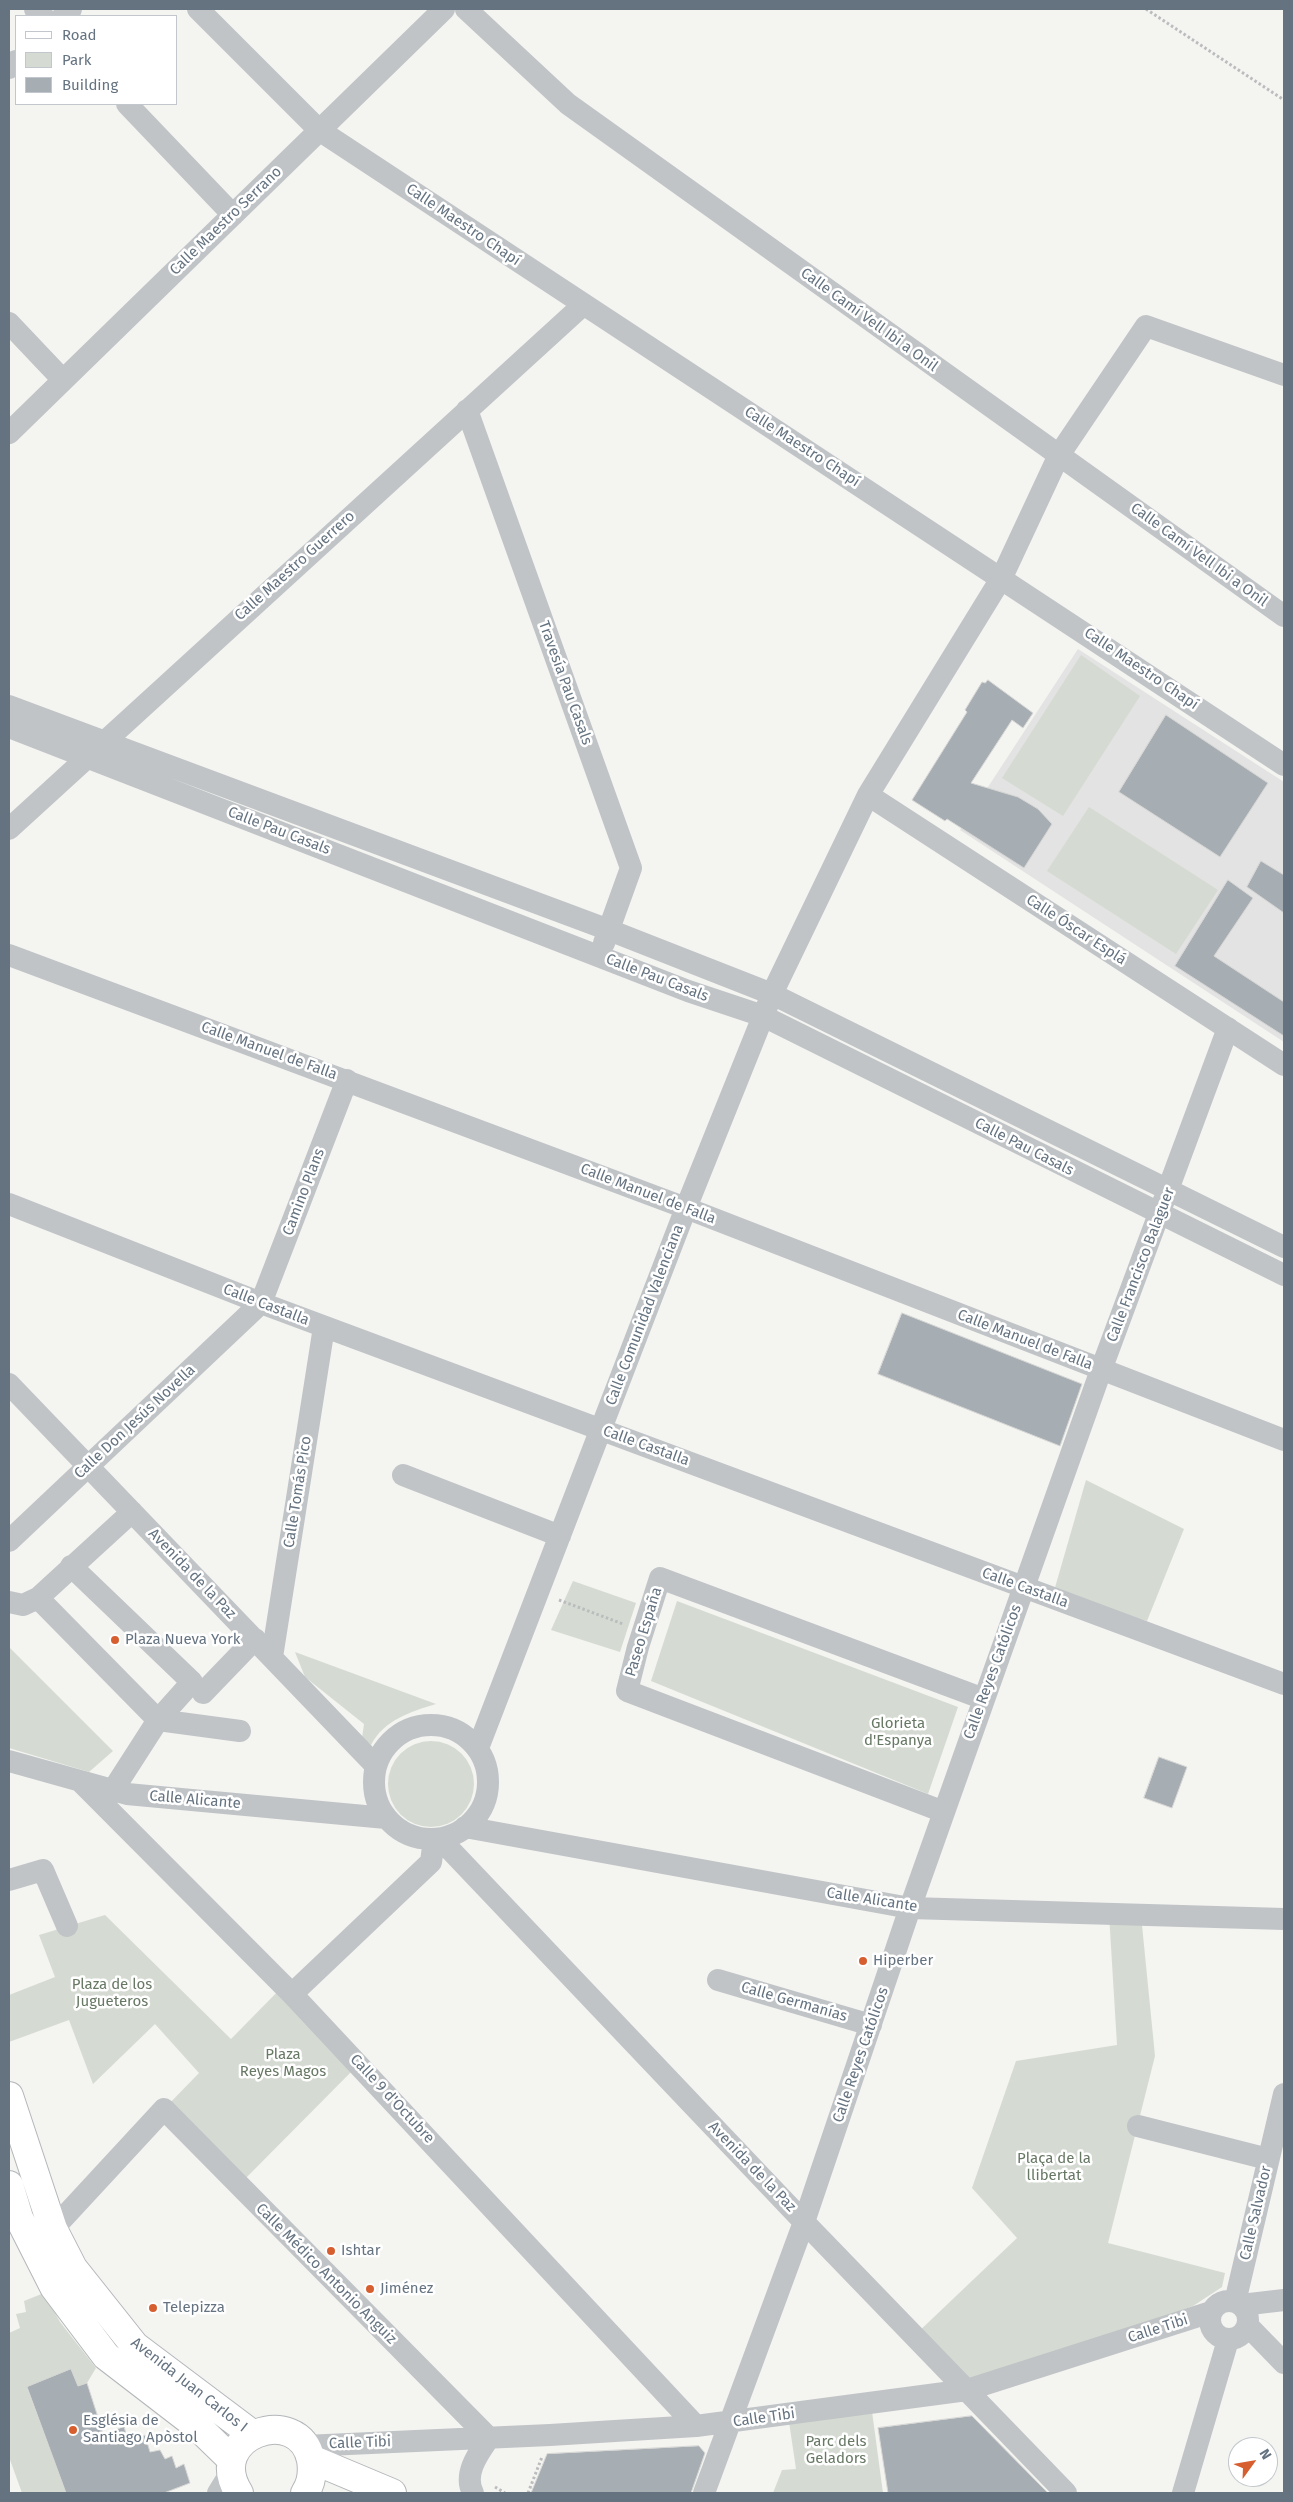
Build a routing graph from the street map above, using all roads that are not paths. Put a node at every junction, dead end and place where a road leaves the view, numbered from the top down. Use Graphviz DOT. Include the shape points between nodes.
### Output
graph roads {
  1 [pos="198,9"];
  2 [pos="444,9"];
  3 [pos="466,9"];
  4 [pos="127,105"];
  5 [pos="319,130"];
  6 [pos="233,215"];
  7 [pos="583,305"];
  8 [pos="9,323"];
  9 [pos="1284,375"];
  10 [pos="64,380"];
  11 [pos="467,410"];
  12 [pos="9,433"];
  13 [pos="1059,455"];
  14 [pos="1002,577"];
  15 [pos="1284,616"];
  16 [pos="9,706"];
  17 [pos="9,727"];
  18 [pos="94,750"];
  19 [pos="1284,764"];
  20 [pos="868,795"];
  21 [pos="9,829"];
  22 [pos="609,930"];
  23 [pos="9,955"];
  24 [pos="598,956"];
  25 [pos="772,994"];
  26 [pos="763,1016"];
  27 [pos="1228,1028"];
  28 [pos="1284,1065"];
  29 [pos="347,1080"];
  30 [pos="1169,1191"];
  31 [pos="9,1204"];
  32 [pos="686,1208"];
  33 [pos="1160,1215"];
  34 [pos="1284,1247"];
  35 [pos="1284,1275"];
  36 [pos="260,1303"];
  37 [pos="324,1327"];
  38 [pos="1101,1370"];
  39 [pos="9,1384"];
  40 [pos="601,1430"];
  41 [pos="1284,1440"];
  42 [pos="89,1467"];
  43 [pos="403,1475"];
  44 [pos="132,1512"];
  45 [pos="560,1536"];
  46 [pos="9,1541"];
  47 [pos="71,1566"];
  48 [pos="1024,1587"];
  49 [pos="38,1598"];
  50 [pos="9,1602"];
  51 [pos="255,1639"];
  52 [pos="272,1658"];
  53 [pos="1284,1684"];
  54 [pos="203,1693"];
  55 [pos="984,1699"];
  56 [pos="158,1720"];
  57 [pos="240,1731"];
  58 [pos="478,1748"];
  59 [pos="9,1761"];
  60 [pos="375,1765"];
  61 [pos="80,1781"];
  62 [pos="113,1790"];
  63 [pos="944,1812"];
  64 [pos="386,1818"];
  65 [pos="465,1827"];
  66 [pos="437,1839"];
  67 [pos="9,1880"];
  68 [pos="910,1908"];
  69 [pos="1284,1919"];
  70 [pos="67,1926"];
  71 [pos="718,1980"];
  72 [pos="292,1994"];
  73 [pos="871,2025"];
  74 [pos="1284,2094"];
  75 [pos="9,2096"];
  76 [pos="1138,2126"];
  77 [pos="1268,2158"];
  78 [pos="9,2185"];
  79 [pos="804,2222"];
  80 [pos="54,2229"];
  81 [pos="1284,2300"];
  82 [pos="1238,2304"];
  83 [pos="1211,2312"];
  84 [pos="1248,2326"];
  85 [pos="1228,2340"];
  86 [pos="1284,2363"];
  87 [pos="967,2390"];
  88 [pos="730,2423"];
  89 [pos="696,2426"];
  90 [pos="252,2434"];
  91 [pos="488,2438"];
  92 [pos="308,2452"];
  93 [pos="230,2480"];
  94 [pos="304,2493"];
  95 [pos="392,2493"];
  96 [pos="474,2493"];
  97 [pos="704,2493"];
  98 [pos="1066,2493"];
  99 [pos="1183,2493"];
  1 -- 5 [label="street, Calle Maestro Chapí"];
  2 -- 5 [label="street, Calle Maestro Serrano"];
  3 -- 13 [label="street, Calle Camí Vell Ibi a Onil" via="568,104"];
  4 -- 6 [label="street"];
  5 -- 6 [label="street, Calle Maestro Serrano"];
  5 -- 7 [label="street, Calle Maestro Chapí"];
  6 -- 10 [label="street, Calle Maestro Serrano"];
  7 -- 11 [label="street, Calle Maestro Guerrero"];
  7 -- 14 [label="street, Calle Maestro Chapí"];
  8 -- 10 [label="street"];
  9 -- 13 [label="street, Calle Comunidad Valenciana" via="1146,326"];
  10 -- 12 [label="street, Calle Maestro Serrano"];
  11 -- 18 [label="street, Calle Maestro Guerrero"];
  11 -- 22 [label="street, Travesía Pau Casals" via="631,868"];
  13 -- 14 [label="street, Calle Comunidad Valenciana"];
  13 -- 15 [label="street, Calle Camí Vell Ibi a Onil"];
  14 -- 19 [label="street, Calle Maestro Chapí"];
  14 -- 20 [label="street, Calle Comunidad Valenciana"];
  16 -- 18 [label="street, Calle Pau Casals"];
  17 -- 18 [label="street, Calle Pau Casals"];
  18 -- 21 [label="street, Calle Maestro Guerrero"];
  18 -- 22 [label="street, Calle Pau Casals"];
  18 -- 24 [label="street, Calle Pau Casals"];
  20 -- 25 [label="street, Calle Comunidad Valenciana"];
  20 -- 27 [label="street, Calle Óscar Esplá"];
  22 -- 24 [label="street, Travesía Pau Casals"];
  22 -- 25 [label="street, Calle Pau Casals"];
  23 -- 29 [label="street, Calle Manuel de Falla"];
  24 -- 26 [label="street, Calle Pau Casals"];
  25 -- 26 [label="street, Calle Comunidad Valenciana"];
  25 -- 30 [label="street, Calle Pau Casals"];
  26 -- 32 [label="street, Calle Comunidad Valenciana"];
  26 -- 33 [label="street, Calle Pau Casals"];
  27 -- 28 [label="street, Calle Óscar Esplá"];
  27 -- 30 [label="street, Calle Francisco Balaguer"];
  29 -- 32 [label="street, Calle Manuel de Falla"];
  29 -- 36 [label="street, Camino Plans"];
  30 -- 33 [label="street, Calle Francisco Balaguer"];
  30 -- 34 [label="street, Calle Pau Casals"];
  31 -- 36 [label="street, Calle Castalla"];
  32 -- 38 [label="street, Calle Manuel de Falla"];
  32 -- 40 [label="street, Calle Comunidad Valenciana"];
  33 -- 35 [label="street, Calle Pau Casals"];
  33 -- 38 [label="street, Calle Francisco Balaguer"];
  36 -- 37 [label="street, Calle Castalla"];
  36 -- 42 [label="street, Calle Don Jesús Novella"];
  37 -- 40 [label="street, Calle Castalla"];
  37 -- 52 [label="street, Calle Tomás Pico"];
  38 -- 41 [label="street, Calle Manuel de Falla"];
  38 -- 48 [label="street, Calle Francisco Balaguer"];
  39 -- 42 [label="street, Avenida de la Paz"];
  40 -- 45 [label="street, Calle Comunidad Valenciana"];
  40 -- 48 [label="street, Calle Castalla"];
  42 -- 44 [label="street, Avenida de la Paz"];
  42 -- 46 [label="street, Calle Don Jesús Novella" via="42,1507"];
  43 -- 45 [label="street"];
  44 -- 47 [label="street"];
  44 -- 51 [label="street, Avenida de la Paz"];
  45 -- 58 [label="street, Calle Comunidad Valenciana"];
  47 -- 49 [label="street"];
  47 -- 56 [label="street" via="192,1682"];
  48 -- 53 [label="street, Calle Castalla"];
  48 -- 55 [label="street, Calle Reyes Católicos"];
  49 -- 50 [label="street" via="23,1605"];
  49 -- 56 [label="street"];
  51 -- 52 [label="street, Avenida de la Paz"];
  51 -- 54 [label="street"];
  52 -- 60 [label="street, Avenida de la Paz"];
  55 -- 63 [label="street, Calle Reyes Católicos"];
  55 -- 63 [label="street, Paseo España" via="660,1578 627,1691"];
  56 -- 57 [label="street"];
  56 -- 62 [label="street"];
  58 -- 60 [label="street" via="457,1730 438,1724 420,1725 401,1732 384,1747"];
  58 -- 65 [label="street" via="486,1766 488,1787 483,1806"];
  59 -- 61 [label="street, Calle Alicante"];
  60 -- 64 [label="street" via="373,1785"];
  61 -- 62 [label="street, Calle Alicante"];
  61 -- 72 [label="street, Calle 9 d'Octubre"];
  62 -- 64 [label="street, Calle Alicante" via="127,1794"];
  63 -- 68 [label="street, Calle Reyes Católicos"];
  64 -- 66 [label="street" via="401,1832"];
  65 -- 66 [label="street" via="453,1835"];
  65 -- 68 [label="street, Calle Alicante"];
  66 -- 72 [label="street" via="431,1862"];
  66 -- 79 [label="street, Avenida de la Paz"];
  67 -- 70 [label="street" via="43,1870"];
  68 -- 69 [label="street, Calle Alicante"];
  68 -- 73 [label="street, Calle Reyes Católicos"];
  71 -- 73 [label="street, Calle Germanías"];
  72 -- 89 [label="street, Calle 9 d'Octubre"];
  73 -- 79 [label="street, Calle Reyes Católicos"];
  74 -- 77 [label="street, Calle Salvador"];
  75 -- 80 [label="main road, Avenida Juan Carlos I"];
  76 -- 77 [label="street"];
  77 -- 82 [label="street, Calle Salvador"];
  78 -- 93 [label="main road, Avenida Juan Carlos I" via="19,2218 54,2287 106,2356 197,2426"];
  79 -- 87 [label="street, Avenida de la Paz"];
  79 -- 88 [label="street, Calle Reyes Católicos"];
  80 -- 90 [label="main road, Avenida Juan Carlos I" via="73,2268 135,2346"];
  80 -- 91 [label="street, Calle Médico Antonio Anguiz" via="164,2109"];
  81 -- 82 [label="street"];
  82 -- 83 [label="street" via="1222,2302"];
  82 -- 84 [label="street" via="1248,2318"];
  83 -- 85 [label="street" via="1209,2319 1214,2333"];
  83 -- 87 [label="street, Calle Tibi"];
  84 -- 85 [label="street" via="1237,2339"];
  84 -- 86 [label="street"];
  85 -- 99 [label="street"];
  87 -- 88 [label="street, Calle Tibi"];
  87 -- 98 [label="street, Avenida de la Paz"];
  88 -- 89 [label="street, Calle Tibi"];
  88 -- 97 [label="street, Calle Reyes Católicos"];
  89 -- 91 [label="street, Calle Tibi"];
  90 -- 92 [label="main road" via="280,2430 296,2437"];
  90 -- 93 [label="main road" via="243,2441"];
  91 -- 92 [label="street, Calle Tibi"];
  91 -- 96 [label="street" via="472,2464 470,2486"];
  92 -- 94 [label="main road" via="311,2479"];
  92 -- 95 [label="main road"];
}
